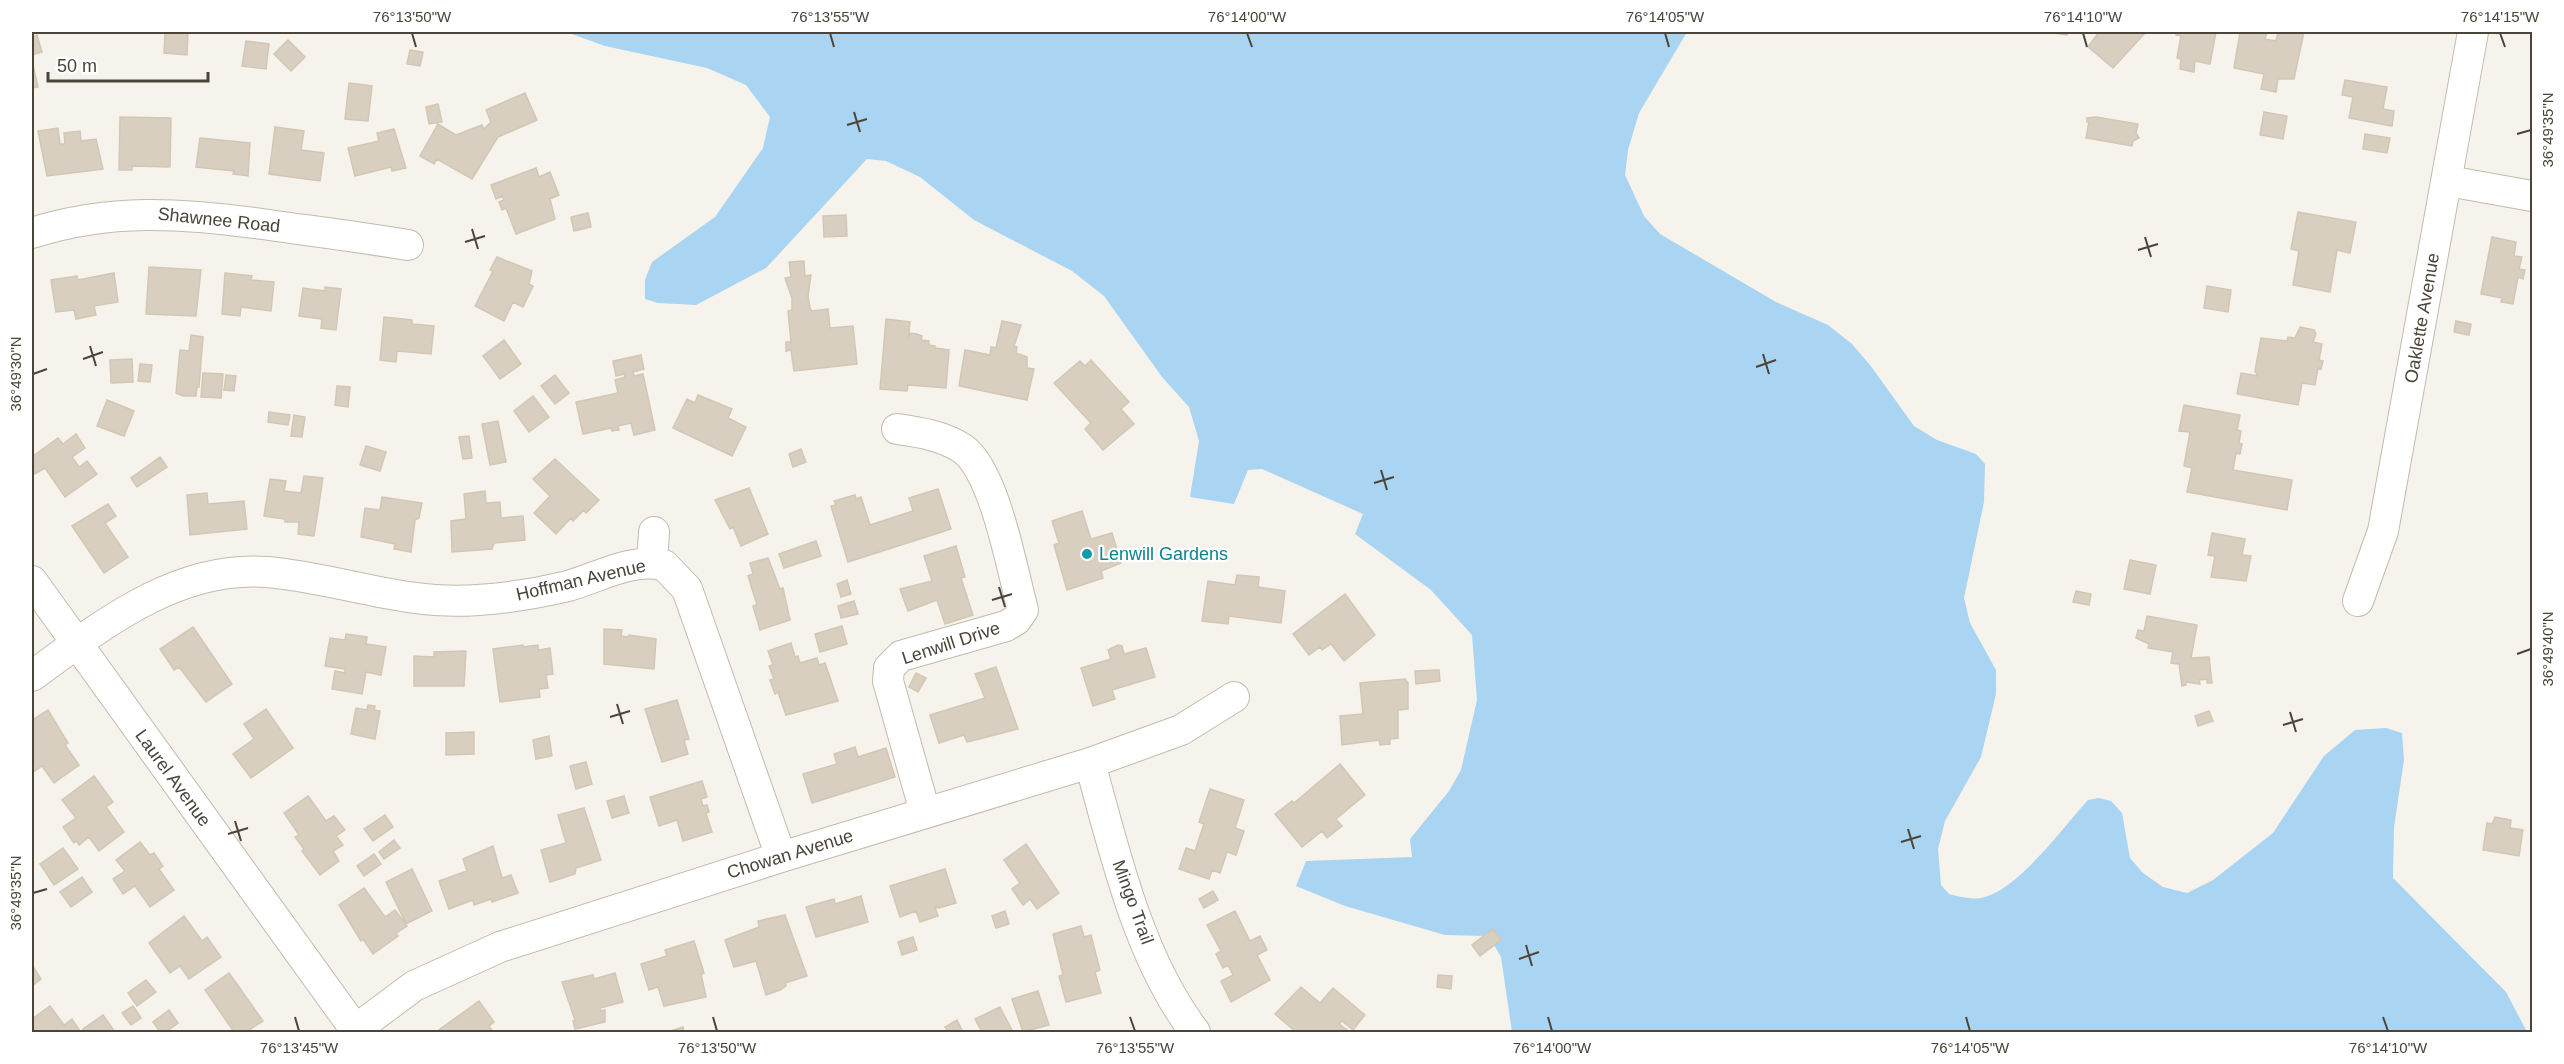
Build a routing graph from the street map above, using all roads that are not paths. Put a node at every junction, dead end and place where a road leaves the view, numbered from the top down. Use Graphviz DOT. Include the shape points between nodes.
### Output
graph roads {
  1 [pos="2473,32"];
  2 [pos="2448,181"];
  3 [pos="2532,196"];
  4 [pos="32,233"];
  5 [pos="408,245"];
  6 [pos="897,429"];
  7 [pos="654,532"];
  8 [pos="652,563"];
  9 [pos="32,581"];
  10 [pos="2358,601"];
  11 [pos="77,644"];
  12 [pos="32,676"];
  13 [pos="1234,697"];
  14 [pos="1090,763"];
  15 [pos="925,812"];
  16 [pos="781,857"];
  17 [pos="356,1031"];
  18 [pos="1195,1032"];
  1 -- 2 [label="street, Oaklette Avenue"];
  2 -- 3 [label="street"];
  2 -- 10 [label="street, Oaklette Avenue" via="2383,531"];
  4 -- 5 [label="street, Shawnee Road" via="147,213 205,216"];
  6 -- 15 [label="street, Lenwill Drive" via="942,439 962,448 975,460 986,478 1023,610 1006,626 901,656 889,668 888,681"];
  7 -- 8 [label="street"];
  8 -- 11 [label="street, Hoffman Avenue" via="638,563 557,588 456,601 401,598 266,572 230,575 197,580 122,611"];
  8 -- 16 [label="street, Hoffman Avenue" via="664,565 687,590"];
  9 -- 11 [label="street, Laurel Avenue"];
  11 -- 12 [label="street, Hoffman Avenue"];
  11 -- 17 [label="street, Laurel Avenue"];
  13 -- 14 [label="street, Chowan Avenue" via="1180,730"];
  14 -- 15 [label="street, Chowan Avenue"];
  14 -- 18 [label="street, Mingo Trail" via="1121,876 1142,931 1170,992"];
  15 -- 16 [label="street, Chowan Avenue"];
  16 -- 17 [label="street, Chowan Avenue" via="547,930 458,964 414,986"];
}
